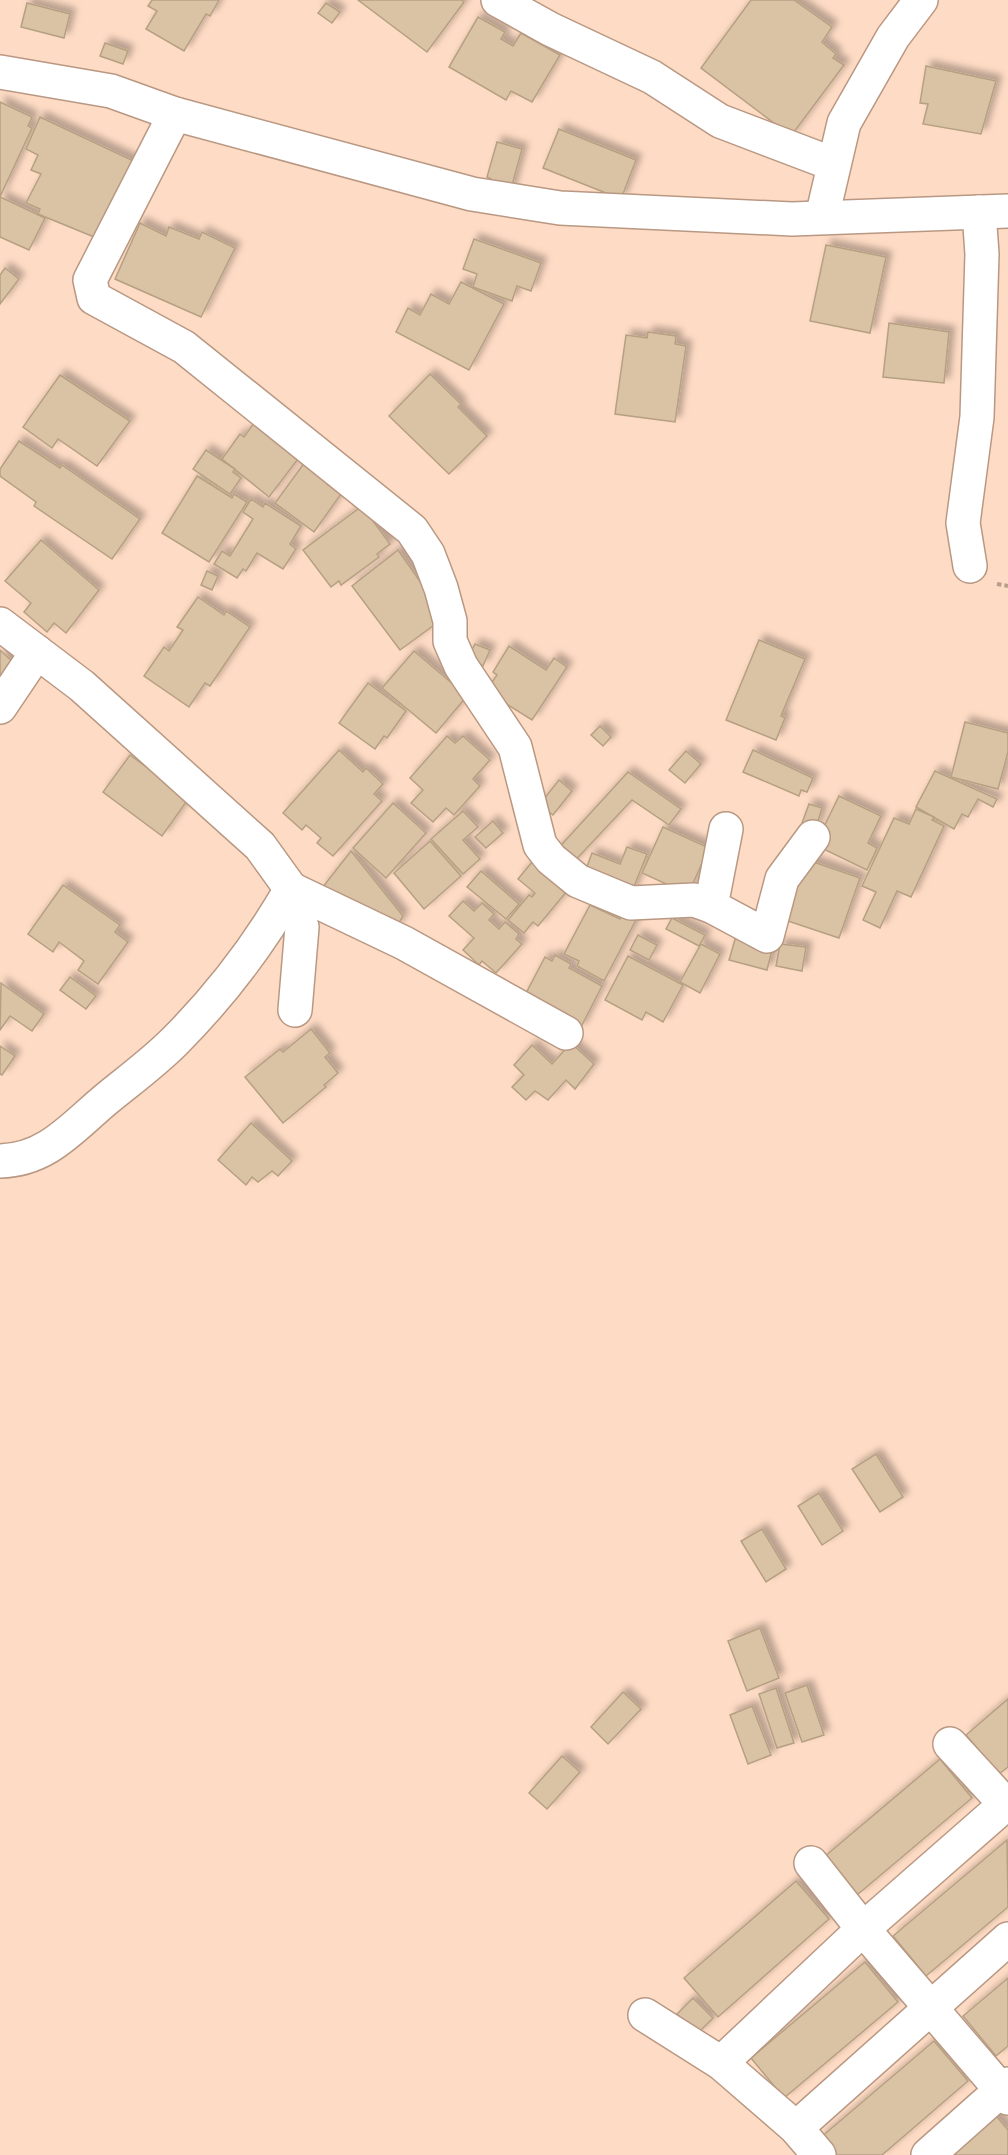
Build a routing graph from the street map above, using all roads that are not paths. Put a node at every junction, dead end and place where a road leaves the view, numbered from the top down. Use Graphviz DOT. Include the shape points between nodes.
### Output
graph roads {
  1 [pos="498,0"];
  2 [pos="921,0"];
  3 [pos="0,72"];
  4 [pos="175,114"];
  5 [pos="832,164"];
  6 [pos="994,212"];
  7 [pos="822,217"];
  8 [pos="970,566"];
  9 [pos="0,624"];
  10 [pos="37,652"];
  11 [pos="0,707"];
  12 [pos="726,829"];
  13 [pos="813,837"];
  14 [pos="291,889"];
  15 [pos="711,906"];
  16 [pos="295,1010"];
  17 [pos="566,1033"];
  18 [pos="0,1161"];
  19 [pos="950,1744"];
  20 [pos="1007,1804"];
  21 [pos="811,1863"];
  22 [pos="862,1929"];
  23 [pos="1008,1939"];
  24 [pos="930,2008"];
  25 [pos="645,2015"];
  26 [pos="721,2063"];
  27 [pos="1006,2091"];
  28 [pos="796,2128"];
  29 [pos="819,2155"];
  30 [pos="928,2155"];
  1 -- 5 [label="street" via="652,77 720,122"];
  2 -- 5 [label="street" via="893,37 844,123"];
  3 -- 4 [label="street" via="111,91"];
  4 -- 7 [label="street" via="472,194 550,206 792,219"];
  4 -- 15 [label="street" via="90,280 94,298 184,347 412,530 428,554 441,588 450,621 450,641 461,666 515,747 540,845 551,859 578,881 631,903 694,900"];
  5 -- 7 [label="street"];
  6 -- 7 [label="street"];
  6 -- 8 [label="street" via="982,254 978,417 963,523"];
  9 -- 10 [label="street"];
  10 -- 11 [label="street"];
  10 -- 14 [label="street" via="82,686 260,846"];
  12 -- 15 [label="street"];
  13 -- 15 [label="street" via="782,879 767,936"];
  14 -- 16 [label="street" via="302,927"];
  14 -- 17 [label="street" via="404,943"];
  14 -- 18 [label="street" via="249,955 173,1043 46,1150 18,1160"];
  19 -- 20 [label="street"];
  20 -- 22 [label="street"];
  21 -- 22 [label="street"];
  22 -- 24 [label="street"];
  22 -- 26 [label="street"];
  23 -- 24 [label="street"];
  24 -- 27 [label="street"];
  24 -- 28 [label="street"];
  25 -- 26 [label="street"];
  26 -- 28 [label="street"];
  27 -- 30 [label="street"];
  28 -- 29 [label="street"];
}
